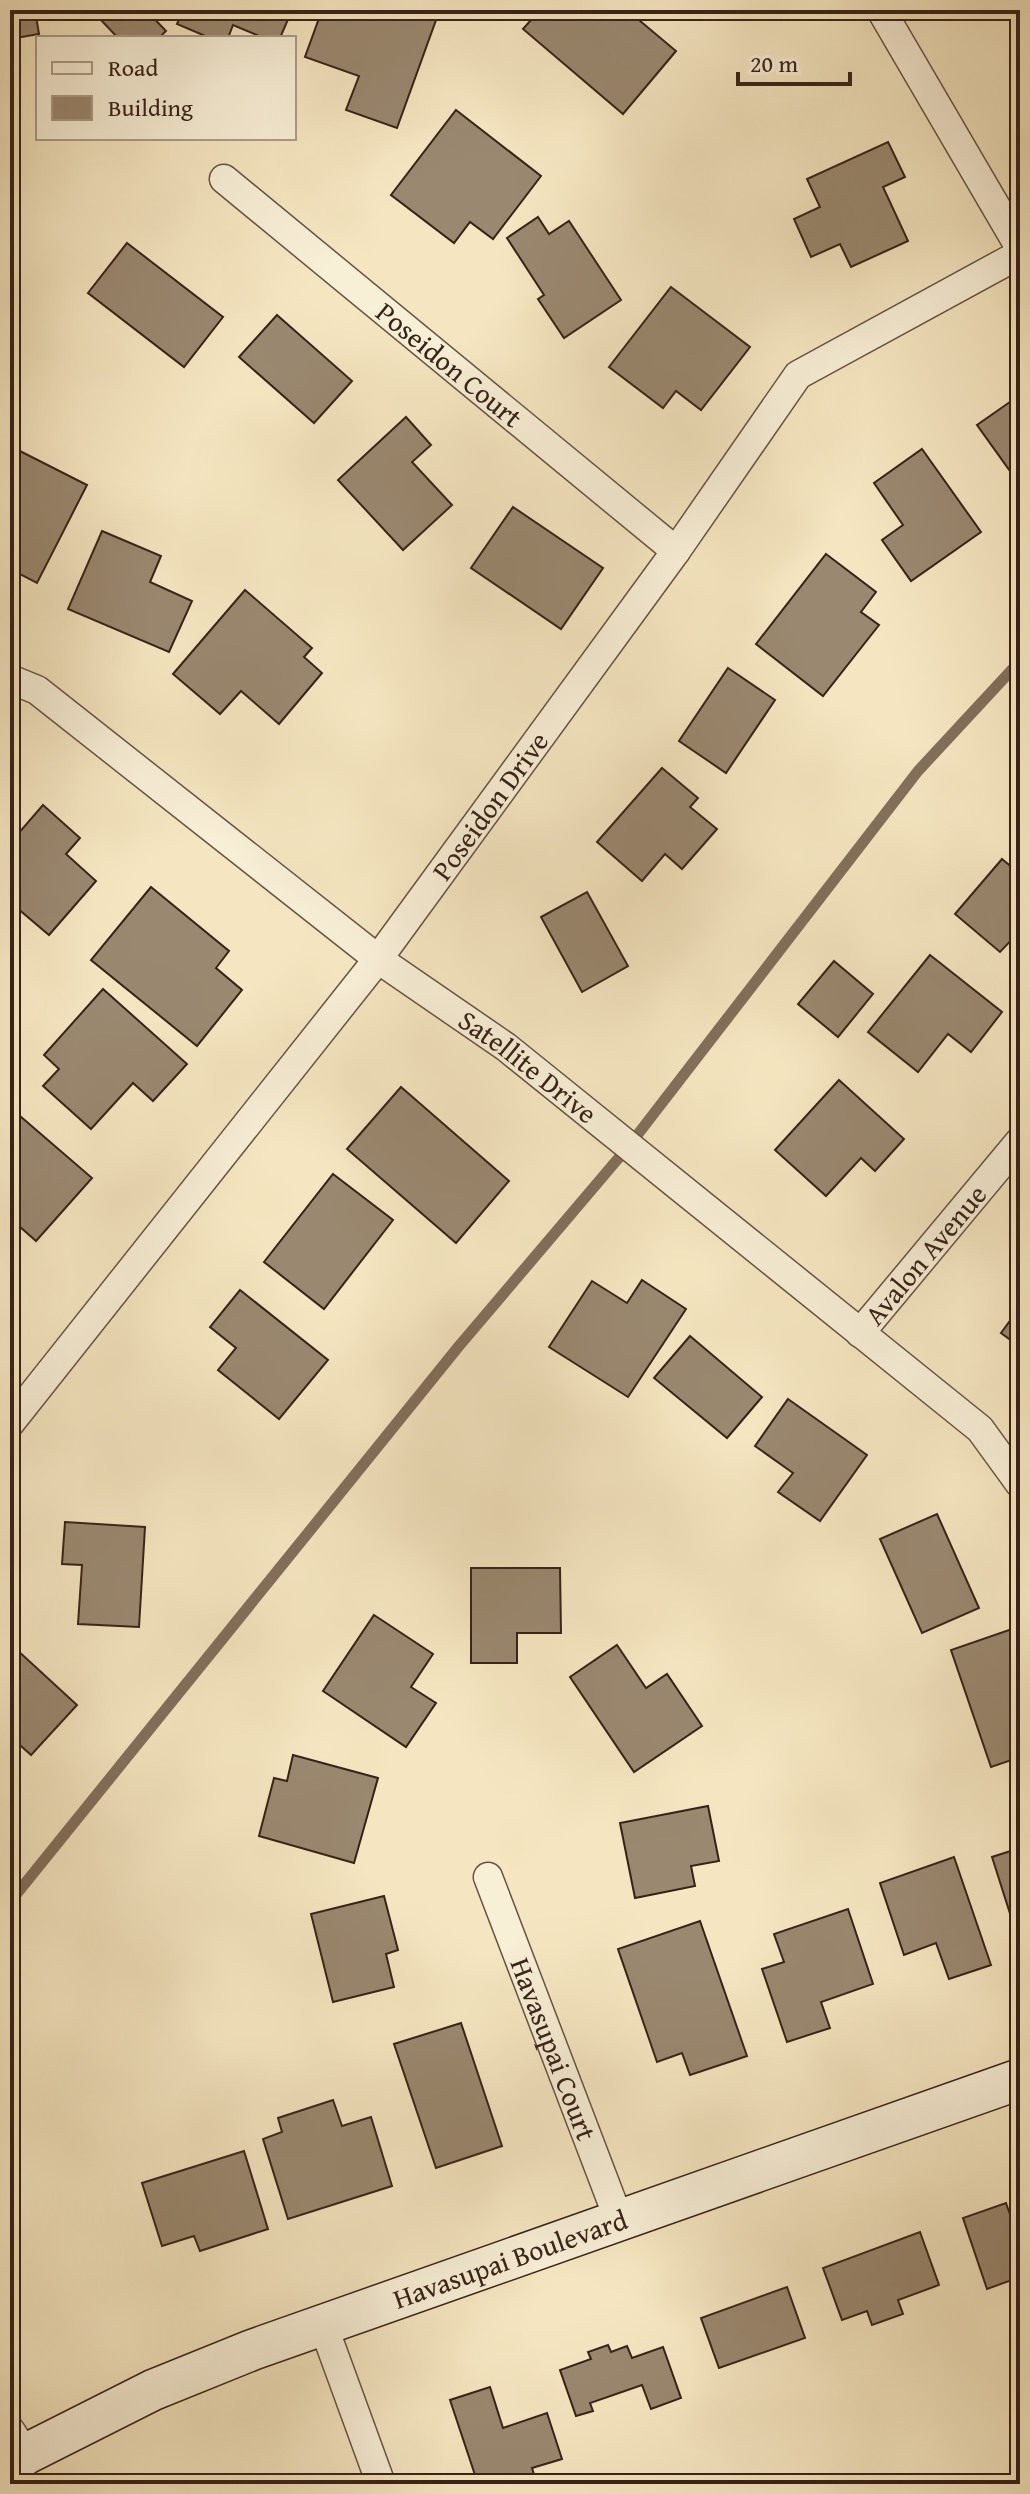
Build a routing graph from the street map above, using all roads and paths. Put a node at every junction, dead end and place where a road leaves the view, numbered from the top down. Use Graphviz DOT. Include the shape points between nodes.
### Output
graph roads {
  1 [pos="881,10"];
  2 [pos="224,179"];
  3 [pos="1020,251"];
  4 [pos="676,551"];
  5 [pos="10,679"];
  6 [pos="378,959"];
  7 [pos="1020,1141"];
  8 [pos="860,1333"];
  9 [pos="10,1423"];
  10 [pos="1020,1484"];
  11 [pos="488,1877"];
  12 [pos="1020,2079"];
  13 [pos="619,2220"];
  14 [pos="323,2325"];
  15 [pos="15,2450"];
  16 [pos="381,2484"];
  1 -- 3 [label="street"];
  2 -- 4 [label="street, Poseidon Court"];
  3 -- 4 [label="street, Poseidon Drive" via="798,375"];
  4 -- 6 [label="street, Poseidon Drive"];
  5 -- 6 [label="street, Satellite Drive" via="37,690"];
  6 -- 8 [label="street, Satellite Drive" via="506,1047"];
  6 -- 9 [label="street, Poseidon Drive"];
  7 -- 8 [label="street, Avalon Avenue"];
  8 -- 10 [label="street, Satellite Drive" via="980,1429"];
  11 -- 13 [label="street, Havasupai Court"];
  12 -- 13 [label="street, Havasupai Boulevard"];
  13 -- 14 [label="street, Havasupai Boulevard"];
  14 -- 15 [label="street, Havasupai Boulevard"];
  14 -- 16 [label="street"];
}
